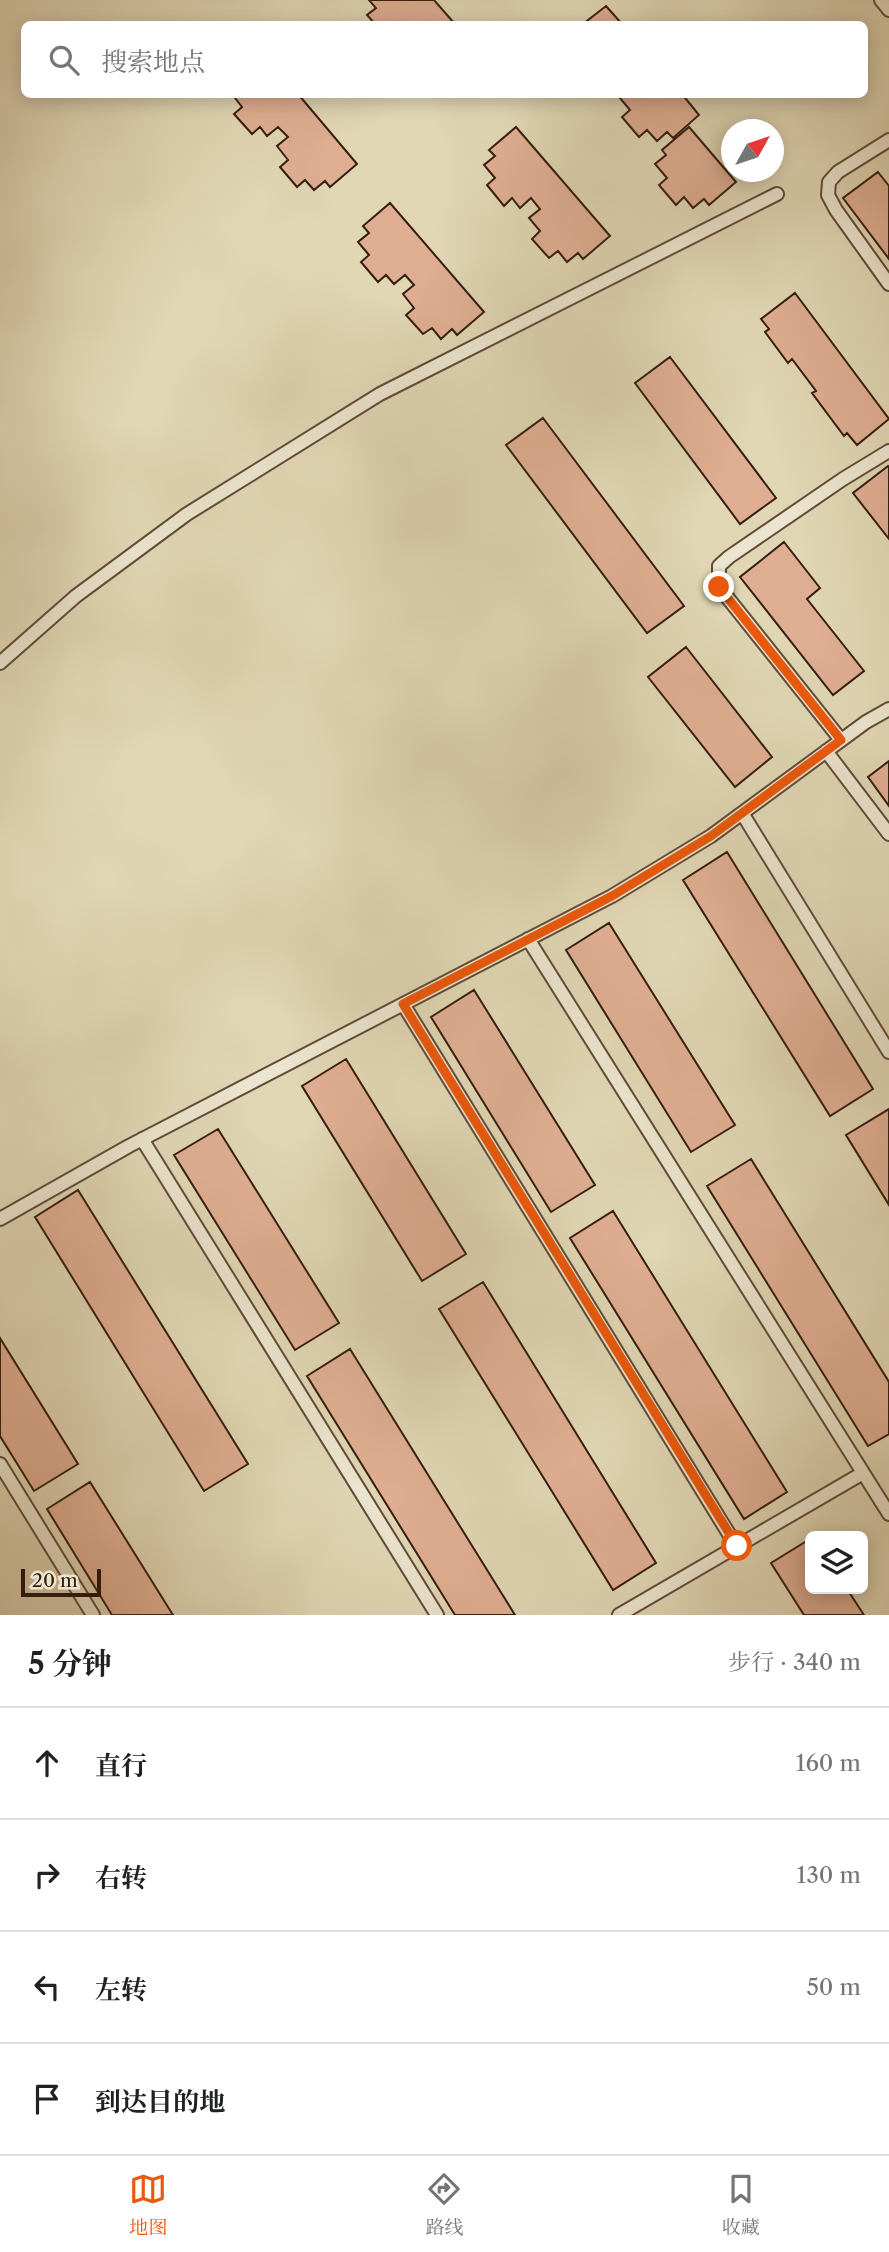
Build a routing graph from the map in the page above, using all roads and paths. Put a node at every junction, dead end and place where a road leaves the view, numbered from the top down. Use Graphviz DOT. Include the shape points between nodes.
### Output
graph roads {
  1 [pos="881,0"];
  2 [pos="889,10"];
  3 [pos="889,140"];
  4 [pos="777,194"];
  5 [pos="889,284"];
  6 [pos="889,451"];
  7 [pos="0,663"];
  8 [pos="889,709"];
  9 [pos="841,740"];
  10 [pos="826,751"];
  11 [pos="742,813"];
  12 [pos="889,834"];
  13 [pos="528,939"];
  14 [pos="403,1004"];
  15 [pos="889,1052"];
  16 [pos="142,1139"];
  17 [pos="0,1219"];
  18 [pos="0,1464"];
  19 [pos="863,1473"];
  20 [pos="889,1514"];
  21 [pos="737,1546"];
  22 [pos="93,1615"];
  23 [pos="437,1615"];
  24 [pos="619,1615"];
  1 -- 2 [label="lane"];
  3 -- 5 [label="lane" via="838,172 829,182 828,195"];
  4 -- 7 [label="lane" via="380,394 187,514 76,596"];
  6 -- 9 [label="lane" via="719,566 719,587"];
  8 -- 9 [label="lane"];
  9 -- 10 [label="lane"];
  10 -- 11 [label="lane"];
  10 -- 12 [label="lane"];
  11 -- 13 [label="lane" via="612,896"];
  11 -- 15 [label="lane"];
  13 -- 14 [label="lane"];
  13 -- 19 [label="lane"];
  14 -- 16 [label="lane"];
  14 -- 21 [label="lane"];
  16 -- 17 [label="lane"];
  16 -- 23 [label="lane"];
  18 -- 22 [label="lane"];
  19 -- 20 [label="lane"];
  19 -- 21 [label="lane"];
  21 -- 24 [label="lane"];
}
